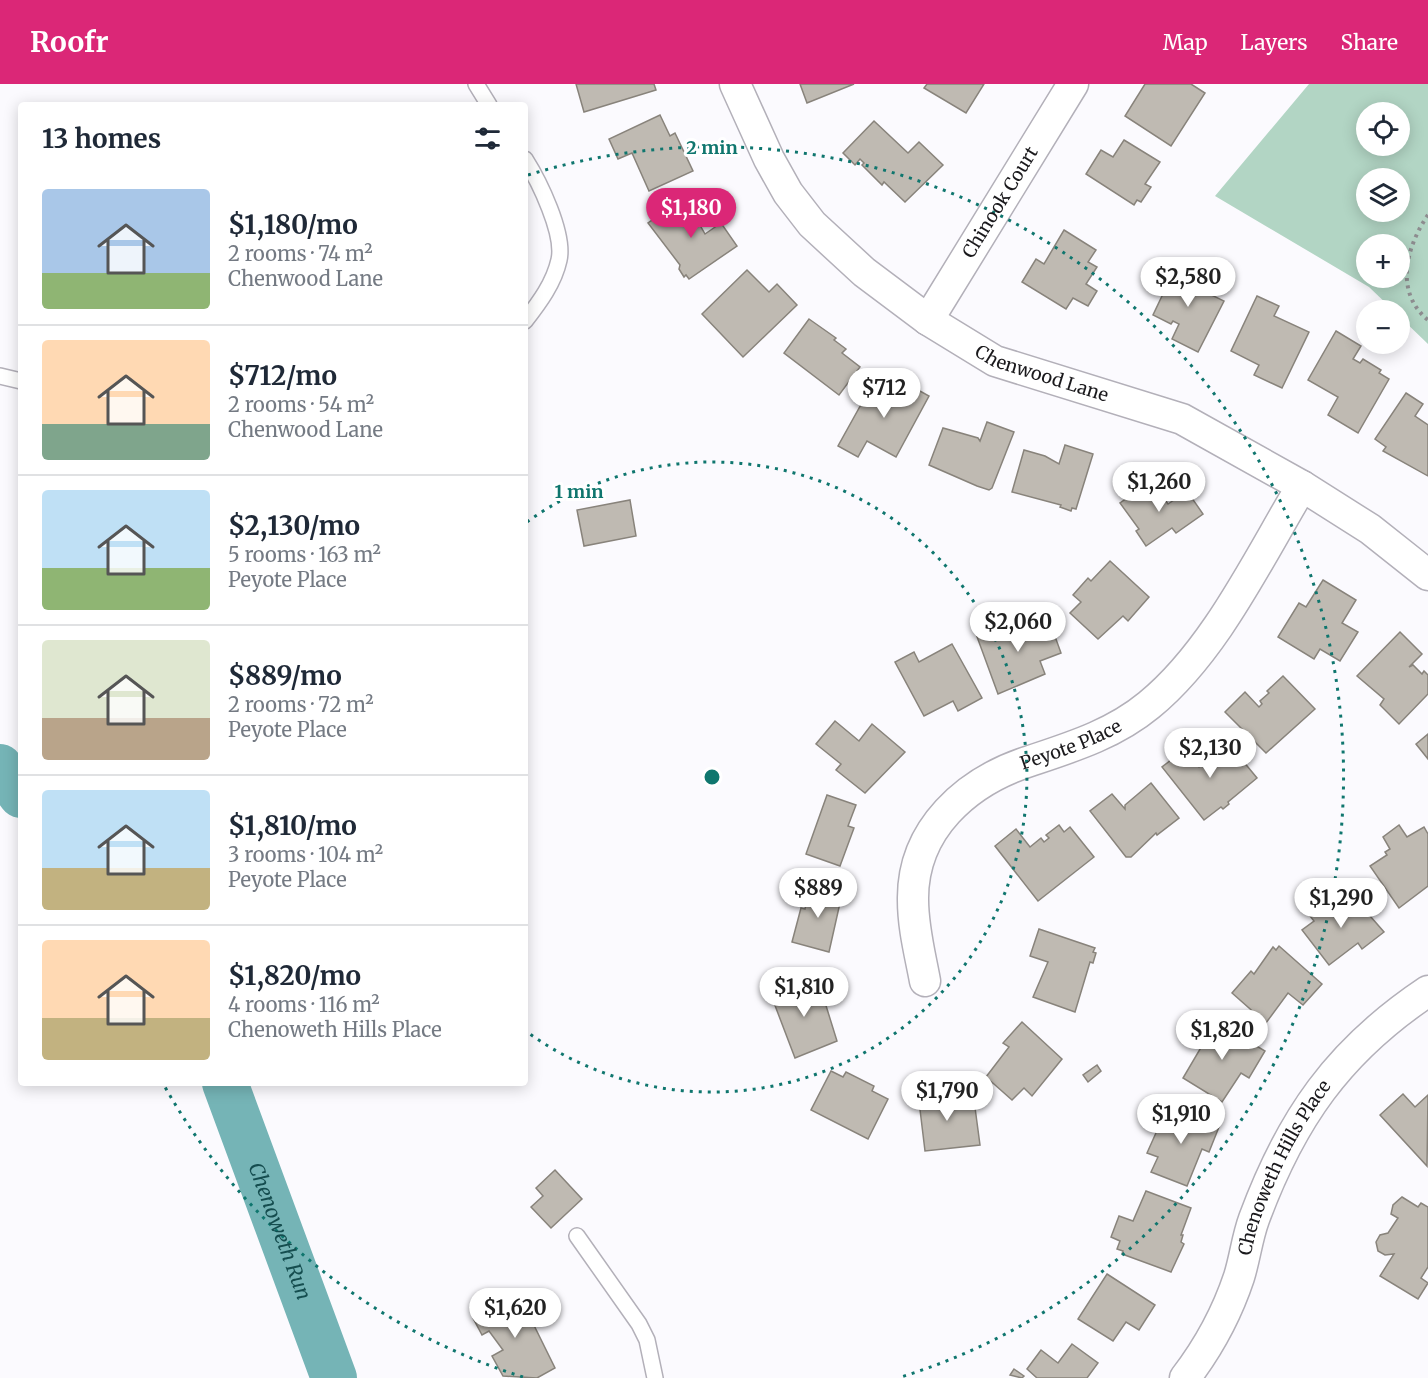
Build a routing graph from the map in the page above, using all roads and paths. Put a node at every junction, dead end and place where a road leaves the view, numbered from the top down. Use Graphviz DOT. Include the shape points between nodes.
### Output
graph roads {
  1 [pos="476,84"];
  2 [pos="735,84"];
  3 [pos="1073,84"];
  4 [pos="487,102"];
  5 [pos="528,164"];
  6 [pos="1428,215"];
  7 [pos="528,317"];
  8 [pos="928,320"];
  9 [pos="1428,321"];
  10 [pos="0,376"];
  11 [pos="18,380"];
  12 [pos="1302,486"];
  13 [pos="1428,575"];
  14 [pos="925,981"];
  15 [pos="1428,991"];
  16 [pos="577,1236"];
  17 [pos="655,1378"];
  18 [pos="1185,1378"];
  1 -- 4 [label="lane"];
  2 -- 8 [label="street, Chenwood Lane" via="769,159 812,224 864,272"];
  3 -- 8 [label="street, Chinook Court"];
  5 -- 7 [label="lane" via="555,224 559,259 543,297"];
  6 -- 9 [label="path" via="1418,229 1406,263 1407,290"];
  8 -- 12 [label="street, Chenwood Lane" via="995,361 1182,419"];
  10 -- 11 [label="lane"];
  12 -- 13 [label="street, Chenwood Lane" via="1370,529"];
  12 -- 14 [label="street, Peyote Place" via="1205,646 1148,706 1107,732 1063,752 990,776 964,794 943,816 917,867 913,898"];
  15 -- 18 [label="street, Chenoweth Hills Place" via="1356,1047 1320,1088 1289,1136 1253,1222 1239,1277 1220,1321"];
  16 -- 17 [label="lane" via="639,1324 647,1340"];
}
